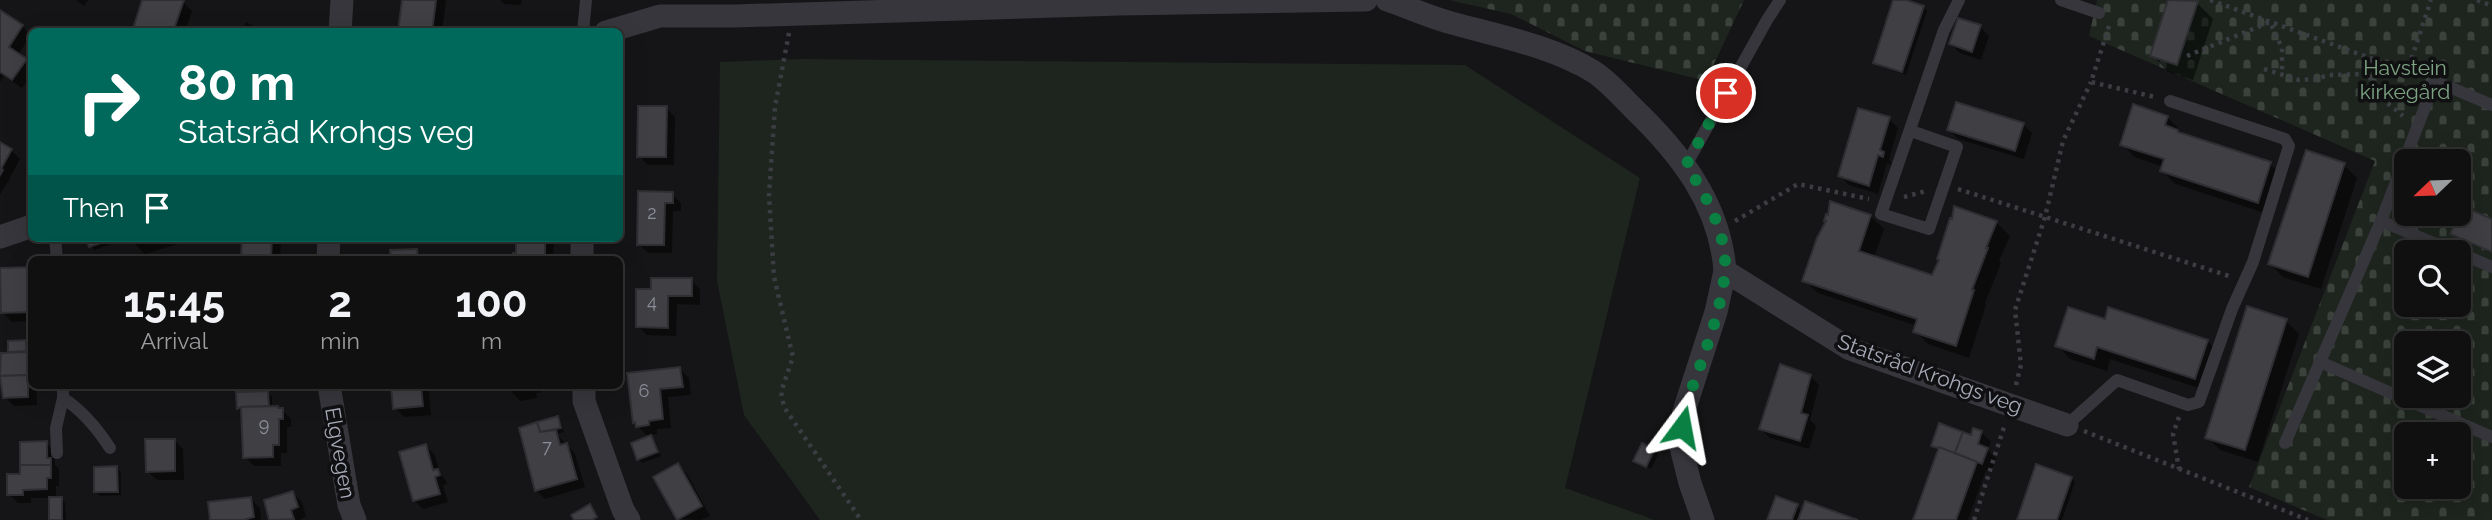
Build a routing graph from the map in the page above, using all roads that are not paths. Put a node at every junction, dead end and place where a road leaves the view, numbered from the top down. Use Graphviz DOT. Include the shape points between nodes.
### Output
graph roads {
  1 [pos="342,0"];
  2 [pos="586,0"];
  3 [pos="1366,0"];
  4 [pos="1387,0"];
  5 [pos="1780,0"];
  6 [pos="1959,0"];
  7 [pos="2061,0"];
  8 [pos="2106,14"];
  9 [pos="340,28"];
  10 [pos="583,28"];
  11 [pos="620,28"];
  12 [pos="2170,101"];
  13 [pos="2492,105"];
  14 [pos="1911,131"];
  15 [pos="1686,165"];
  16 [pos="2381,221"];
  17 [pos="28,227"];
  18 [pos="0,237"];
  19 [pos="2426,240"];
  20 [pos="2471,259"];
  21 [pos="2492,267"];
  22 [pos="1725,271"];
  23 [pos="2320,362"];
  24 [pos="330,389"];
  25 [pos="584,389"];
  26 [pos="63,391"];
  27 [pos="2067,425"];
  28 [pos="2492,437"];
  29 [pos="2285,443"];
  30 [pos="110,448"];
  31 [pos="57,453"];
  32 [pos="355,520"];
  33 [pos="629,520"];
  34 [pos="1703,520"];
  1 -- 9 [label="street"];
  2 -- 10 [label="lane"];
  3 -- 11 [label="street" via="660,16"];
  4 -- 15 [label="street" via="1557,54 1595,72"];
  5 -- 15 [label="lane"];
  6 -- 14 [label="lane" via="1944,30"];
  7 -- 8 [label="lane"];
  12 -- 27 [label="lane" via="2285,139 2289,146 2253,262 2200,402 2188,405 2117,380"];
  13 -- 16 [label="lane" via="2435,81"];
  14 -- 14 [label="lane" via="1881,214 1929,229 1956,146"];
  15 -- 22 [label="street" via="1719,230"];
  16 -- 19 [label="lane"];
  16 -- 23 [label="lane"];
  17 -- 18 [label="street"];
  20 -- 21 [label="lane"];
  22 -- 27 [label="street, Statsråd Krohgs veg" via="1850,349"];
  22 -- 34 [label="street" via="1717,312 1684,411 1680,443"];
  23 -- 28 [label="lane"];
  23 -- 29 [label="lane"];
  24 -- 32 [label="street, Elgvegen"];
  25 -- 33 [label="street" via="584,401"];
  26 -- 30 [label="lane"];
  26 -- 31 [label="lane"];
}
